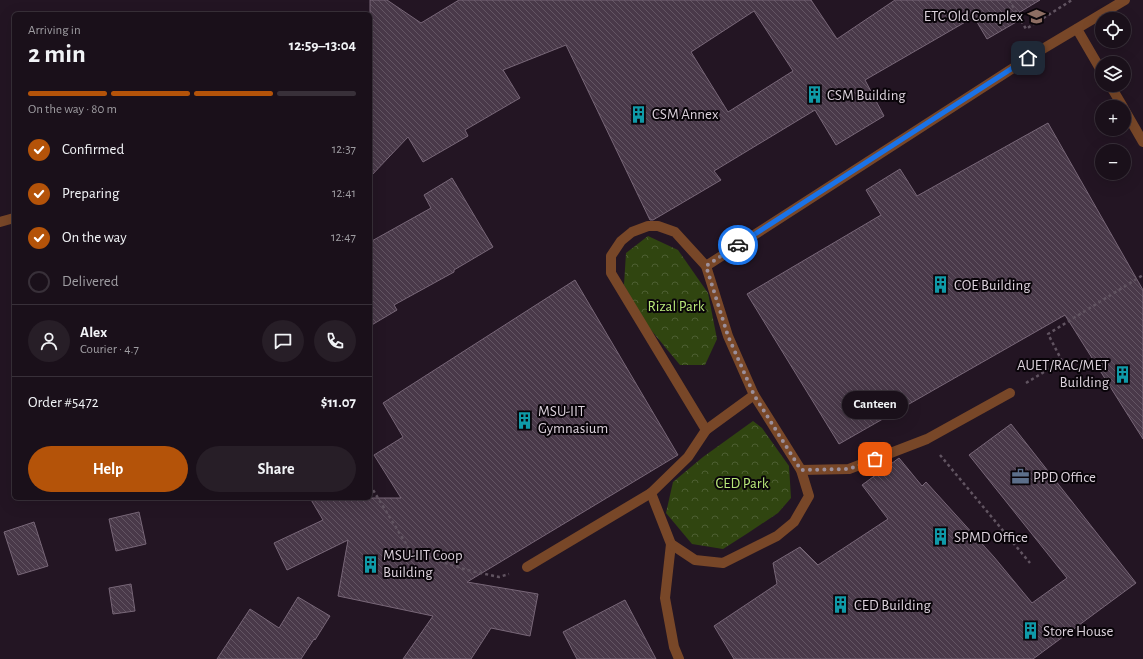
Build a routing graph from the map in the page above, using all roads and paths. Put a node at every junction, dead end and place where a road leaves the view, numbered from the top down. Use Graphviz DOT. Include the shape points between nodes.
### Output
graph roads {
  1 [pos="1009,0"];
  2 [pos="1072,0"];
  3 [pos="1125,0"];
  4 [pos="1077,29"];
  5 [pos="1095,60"];
  6 [pos="1131,122"];
  7 [pos="1143,142"];
  8 [pos="12,219"];
  9 [pos="0,222"];
  10 [pos="706,266"];
  11 [pos="1143,275"];
  12 [pos="1010,393"];
  13 [pos="754,395"];
  14 [pos="706,430"];
  15 [pos="927,439"];
  16 [pos="801,470"];
  17 [pos="372,488"];
  18 [pos="651,493"];
  19 [pos="671,544"];
  20 [pos="1030,563"];
  21 [pos="527,568"];
  22 [pos="679,659"];
  1 -- 2 [label="path" via="1026,28"];
  3 -- 4 [label="street"];
  4 -- 5 [label="street"];
  4 -- 10 [label="street" via="1034,54"];
  6 -- 7 [label="street"];
  8 -- 9 [label="street"];
  10 -- 13 [label="street" via="728,336"];
  10 -- 14 [label="street" via="675,232 658,226 648,226 632,232 621,241 611,256 612,273"];
  11 -- 12 [label="path" via="1048,334 1062,361"];
  12 -- 15 [label="street"];
  13 -- 14 [label="street"];
  13 -- 16 [label="street"];
  14 -- 18 [label="street" via="688,457"];
  15 -- 16 [label="street" via="849,469"];
  15 -- 20 [label="path"];
  16 -- 19 [label="street" via="809,496 794,522 777,536 723,563 695,560"];
  17 -- 21 [label="path" via="411,552 467,570 499,577"];
  18 -- 19 [label="street"];
  18 -- 21 [label="street"];
  19 -- 22 [label="street" via="664,598"];
}
